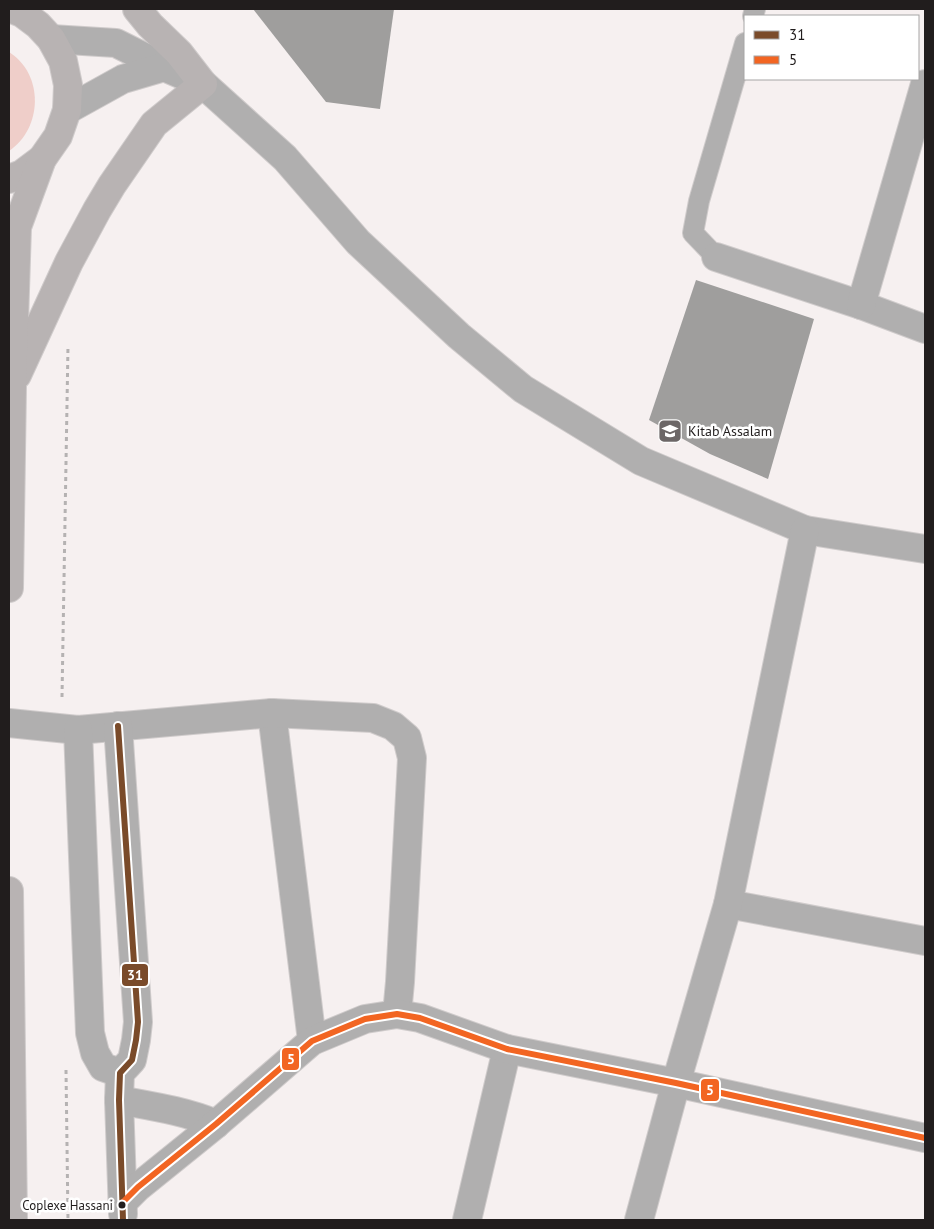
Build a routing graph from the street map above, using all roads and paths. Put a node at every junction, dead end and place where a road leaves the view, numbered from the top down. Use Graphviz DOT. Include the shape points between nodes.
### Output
graph roads {
  1 [pos="136,9"];
  2 [pos="18,10"];
  3 [pos="51,40"];
  4 [pos="744,46"];
  5 [pos="164,67"];
  6 [pos="204,84"];
  7 [pos="925,84"];
  8 [pos="67,110"];
  9 [pos="42,159"];
  10 [pos="9,179"];
  11 [pos="716,256"];
  12 [pos="861,305"];
  13 [pos="925,328"];
  14 [pos="12,386"];
  15 [pos="805,530"];
  16 [pos="925,549"];
  17 [pos="9,588"];
  18 [pos="272,713"];
  19 [pos="9,723"];
  20 [pos="118,726"];
  21 [pos="78,730"];
  22 [pos="9,891"];
  23 [pos="728,904"];
  24 [pos="925,941"];
  25 [pos="397,1014"];
  26 [pos="312,1041"];
  27 [pos="507,1049"];
  28 [pos="120,1073"];
  29 [pos="676,1083"];
  30 [pos="119,1100"];
  31 [pos="216,1124"];
  32 [pos="925,1138"];
  33 [pos="123,1211"];
  34 [pos="13,1220"];
  35 [pos="467,1220"];
  36 [pos="638,1220"];
  1 -- 6 [label="highway"];
  2 -- 3 [label="highway" via="38,24"];
  3 -- 5 [label="street" via="116,43"];
  3 -- 8 [label="highway" via="63,61 68,85"];
  4 -- 11 [label="lane" via="699,201 693,233"];
  5 -- 6 [label="street"];
  5 -- 8 [label="street" via="123,79"];
  6 -- 14 [label="highway" via="154,124 107,193 69,262"];
  6 -- 15 [label="street" via="285,158 372,256 459,336 523,389 641,461"];
  7 -- 12 [label="street"];
  8 -- 9 [label="highway" via="58,136"];
  9 -- 10 [label="highway"];
  9 -- 14 [label="highway" via="17,227"];
  11 -- 12 [label="street"];
  12 -- 13 [label="street"];
  14 -- 17 [label="highway"];
  15 -- 16 [label="street"];
  15 -- 23 [label="street"];
  18 -- 20 [label="street"];
  18 -- 25 [label="street" via="373,718 393,726 407,738 412,758"];
  18 -- 26 [label="street"];
  19 -- 21 [label="street"];
  20 -- 21 [label="street"];
  20 -- 28 [label="street" via="138,1022 132,1060"];
  21 -- 28 [label="street" via="90,1033 103,1067"];
  22 -- 34 [label="highway"];
  23 -- 24 [label="street"];
  23 -- 29 [label="street"];
  25 -- 26 [label="street" via="365,1019"];
  25 -- 27 [label="street" via="420,1018"];
  26 -- 31 [label="street"];
  27 -- 29 [label="street"];
  27 -- 35 [label="street"];
  28 -- 30 [label="street"];
  29 -- 32 [label="street"];
  29 -- 36 [label="street"];
  30 -- 31 [label="street"];
  30 -- 33 [label="street"];
  31 -- 33 [label="street" via="143,1183"];
}
